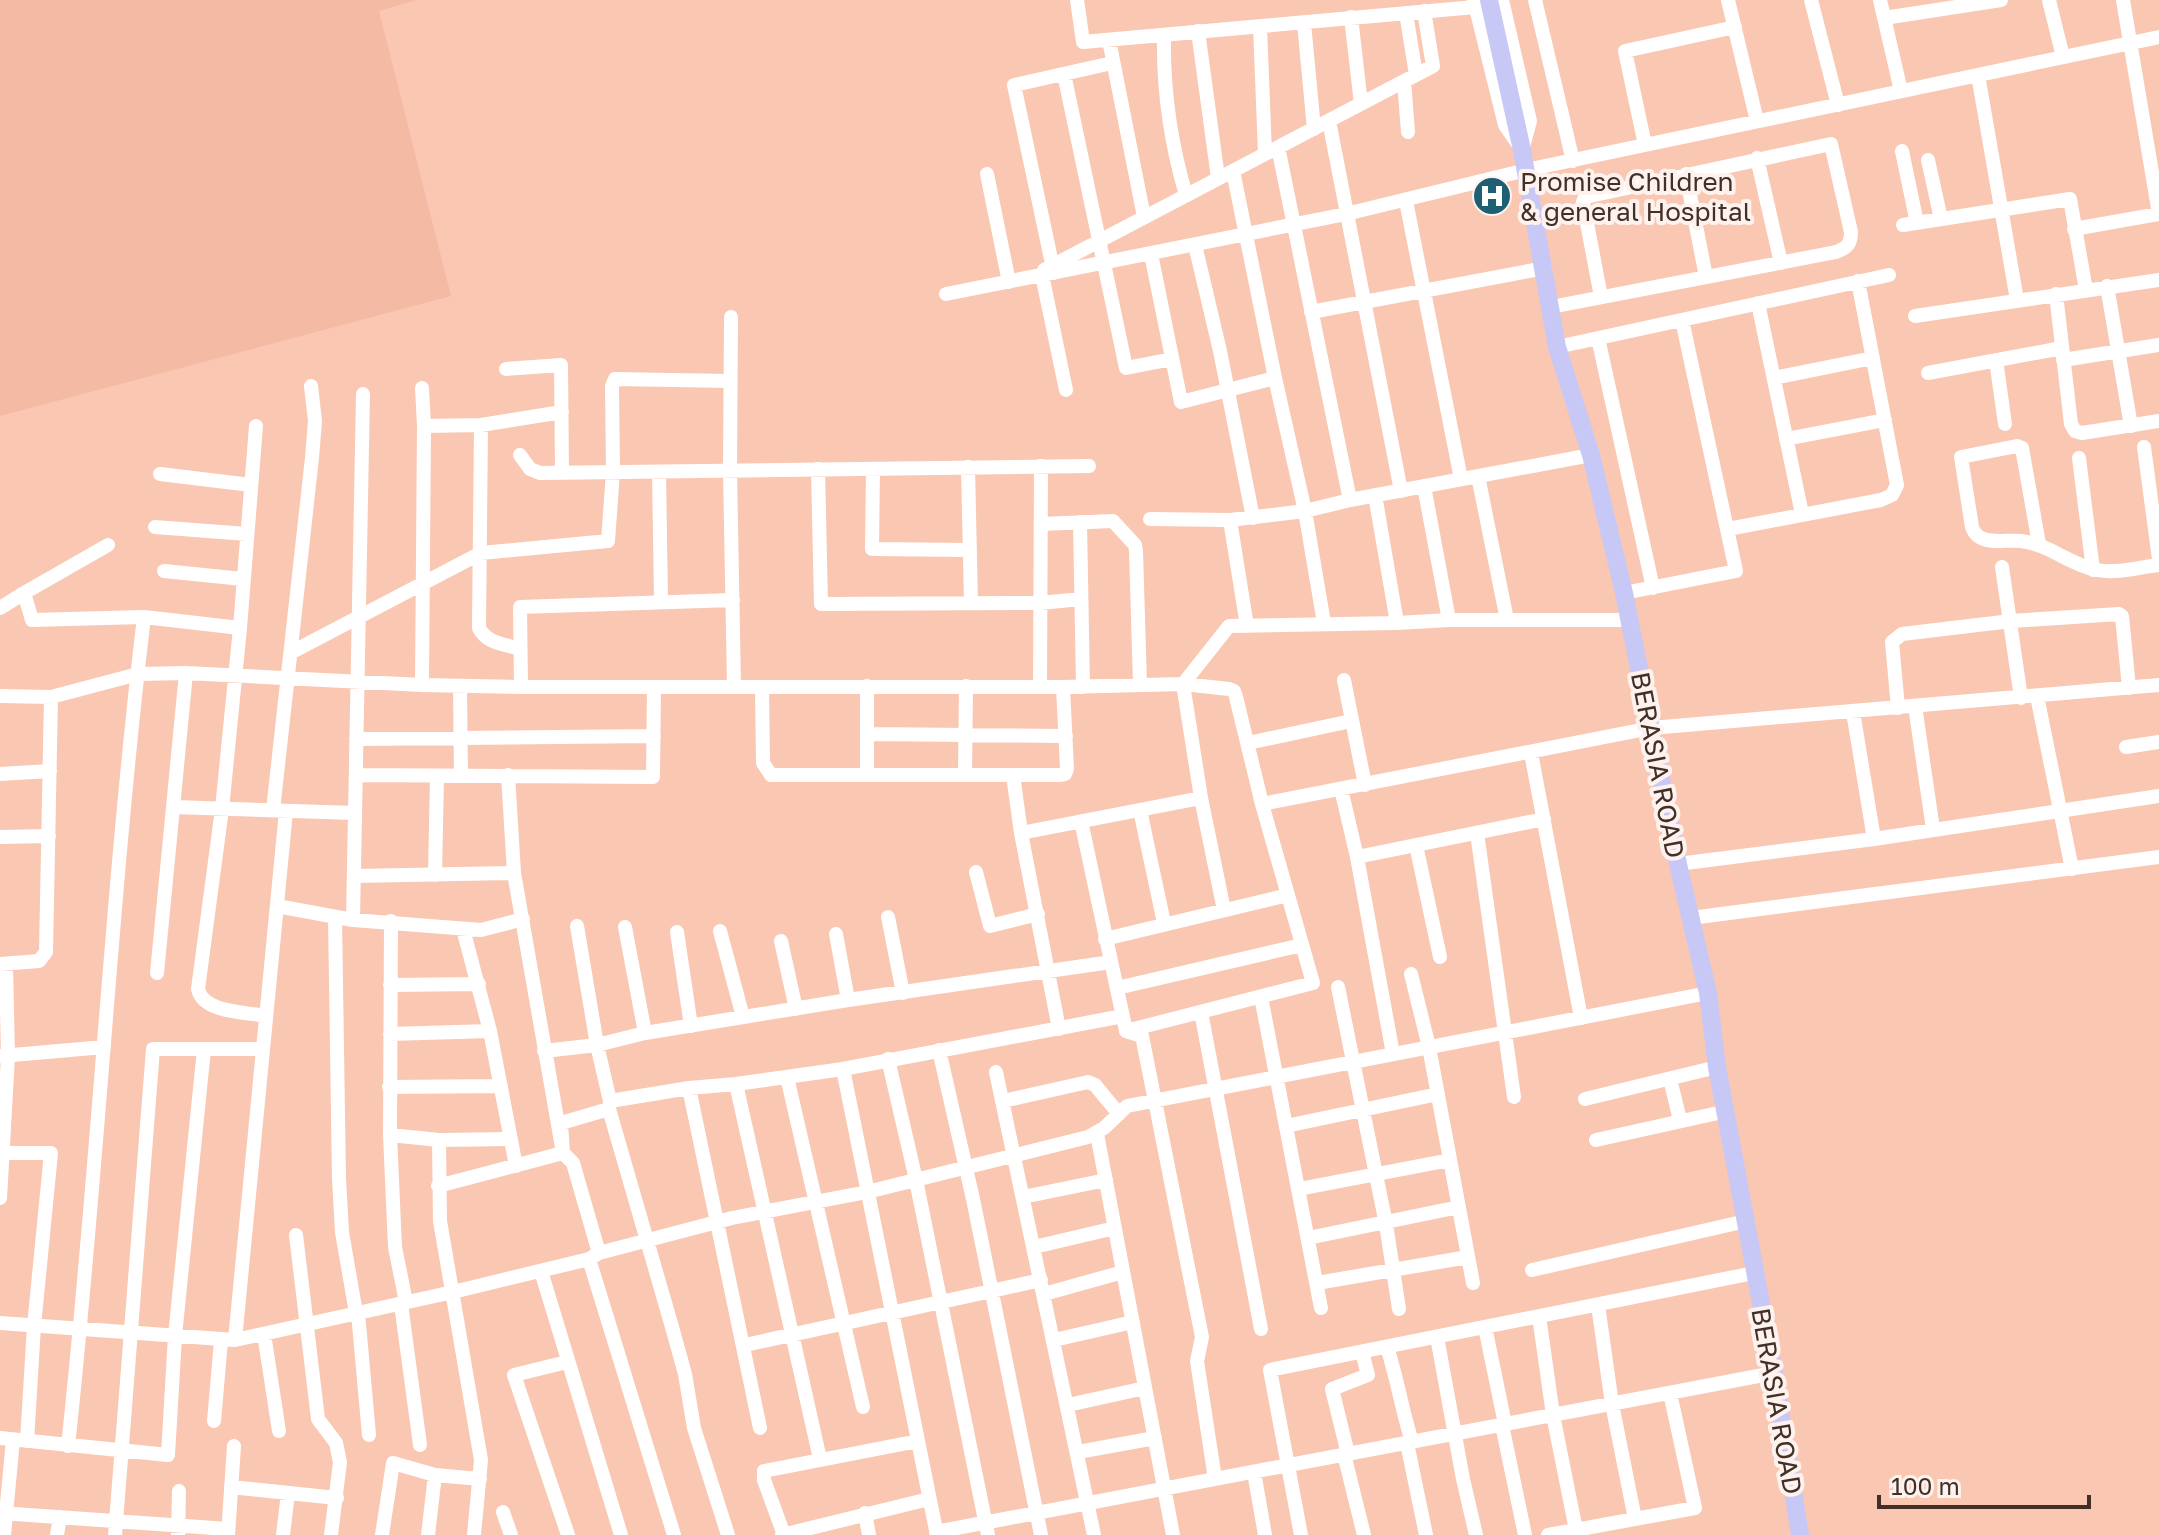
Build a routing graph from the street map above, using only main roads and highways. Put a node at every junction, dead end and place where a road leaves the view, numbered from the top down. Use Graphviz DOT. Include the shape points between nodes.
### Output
graph roads {
  1 [pos="1479,2"];
  2 [pos="1800,1535"];
  1 -- 2 [label="main road, BERASIA ROAD" via="1515,115 1557,347 1591,455 1624,593 1708,993"];
}
